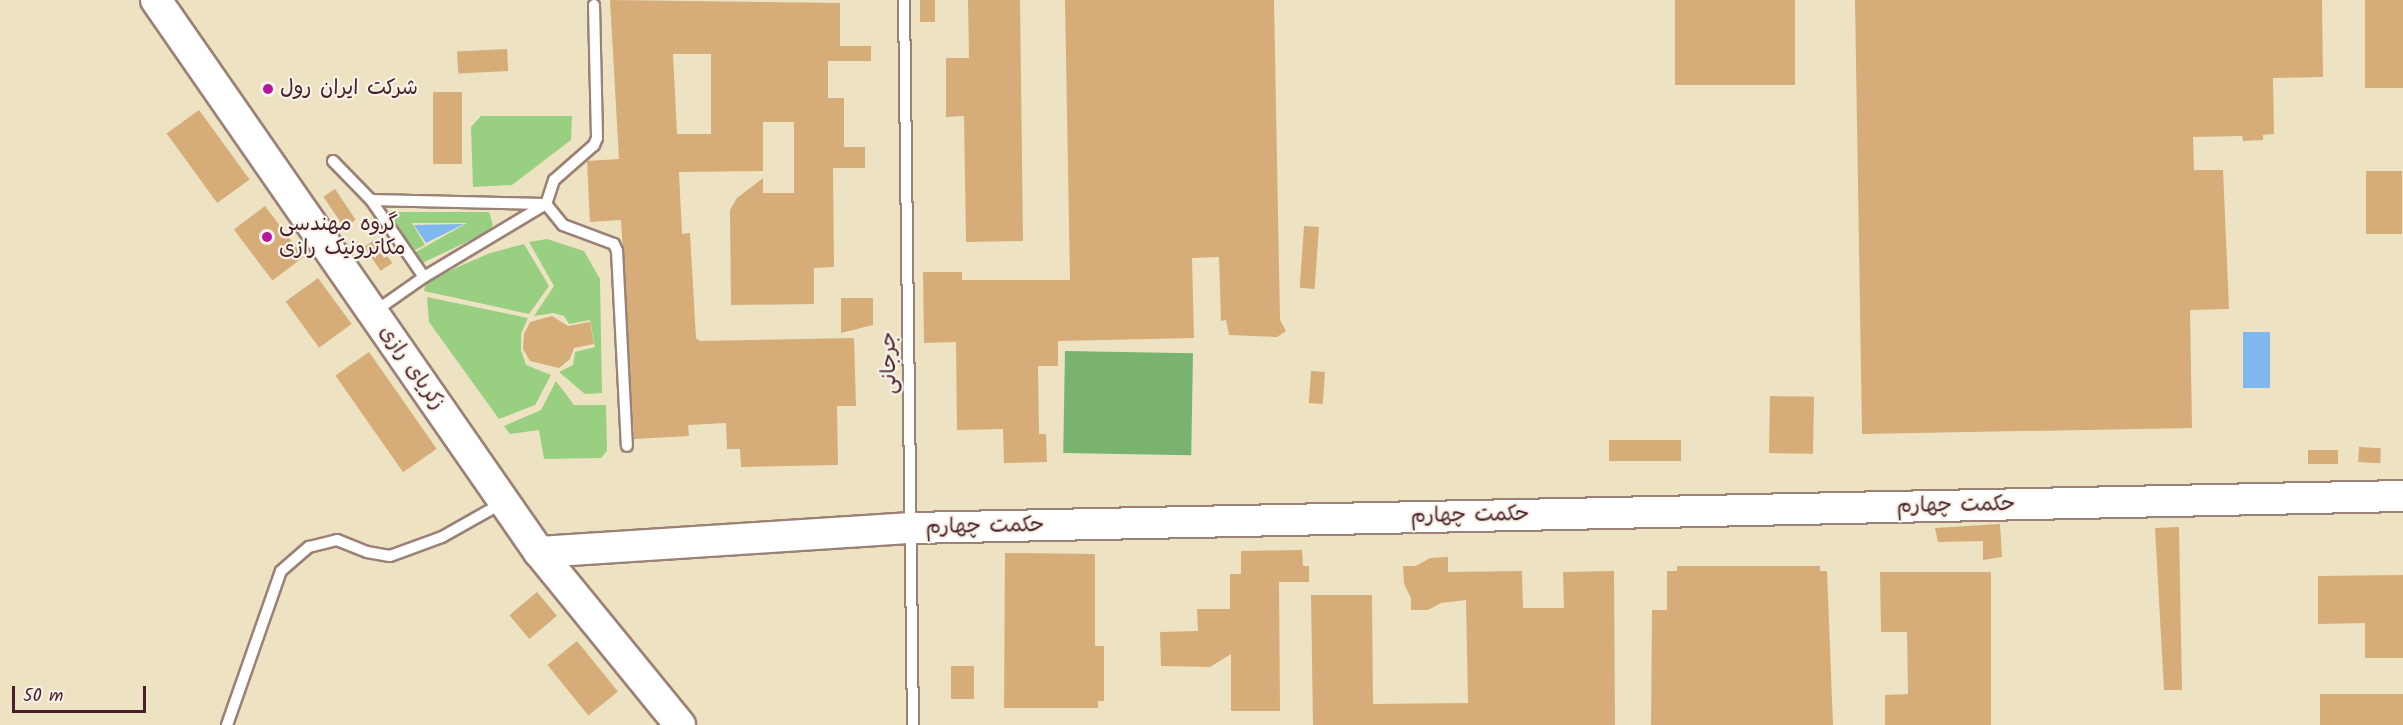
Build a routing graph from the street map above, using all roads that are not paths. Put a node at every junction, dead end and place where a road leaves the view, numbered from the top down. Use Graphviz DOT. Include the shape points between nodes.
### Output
graph roads {
  1 [pos="156,0"];
  2 [pos="904,0"];
  3 [pos="594,5"];
  4 [pos="333,161"];
  5 [pos="371,200"];
  6 [pos="546,204"];
  7 [pos="424,277"];
  8 [pos="373,313"];
  9 [pos="627,446"];
  10 [pos="2403,496"];
  11 [pos="504,502"];
  12 [pos="912,528"];
  13 [pos="539,552"];
  14 [pos="227,725"];
  15 [pos="680,725"];
  16 [pos="913,725"];
  1 -- 8 [label="street, زکریای رازی"];
  2 -- 12 [label="lane, جرجانی"];
  3 -- 6 [label="lane" via="597,138 554,180"];
  4 -- 5 [label="lane"];
  5 -- 6 [label="lane"];
  5 -- 7 [label="lane"];
  6 -- 7 [label="lane"];
  6 -- 9 [label="lane" via="563,225 614,244 617,251"];
  7 -- 8 [label="lane"];
  8 -- 11 [label="street, زکریای رازی"];
  10 -- 12 [label="street, حکمت چهارم"];
  11 -- 13 [label="street, زکریای رازی"];
  11 -- 14 [label="lane" via="442,537 390,556 337,540 309,547 281,571"];
  12 -- 13 [label="street, حکمت چهارم"];
  12 -- 16 [label="lane, جرجانی"];
  13 -- 15 [label="street, زکریای رازی"];
}
